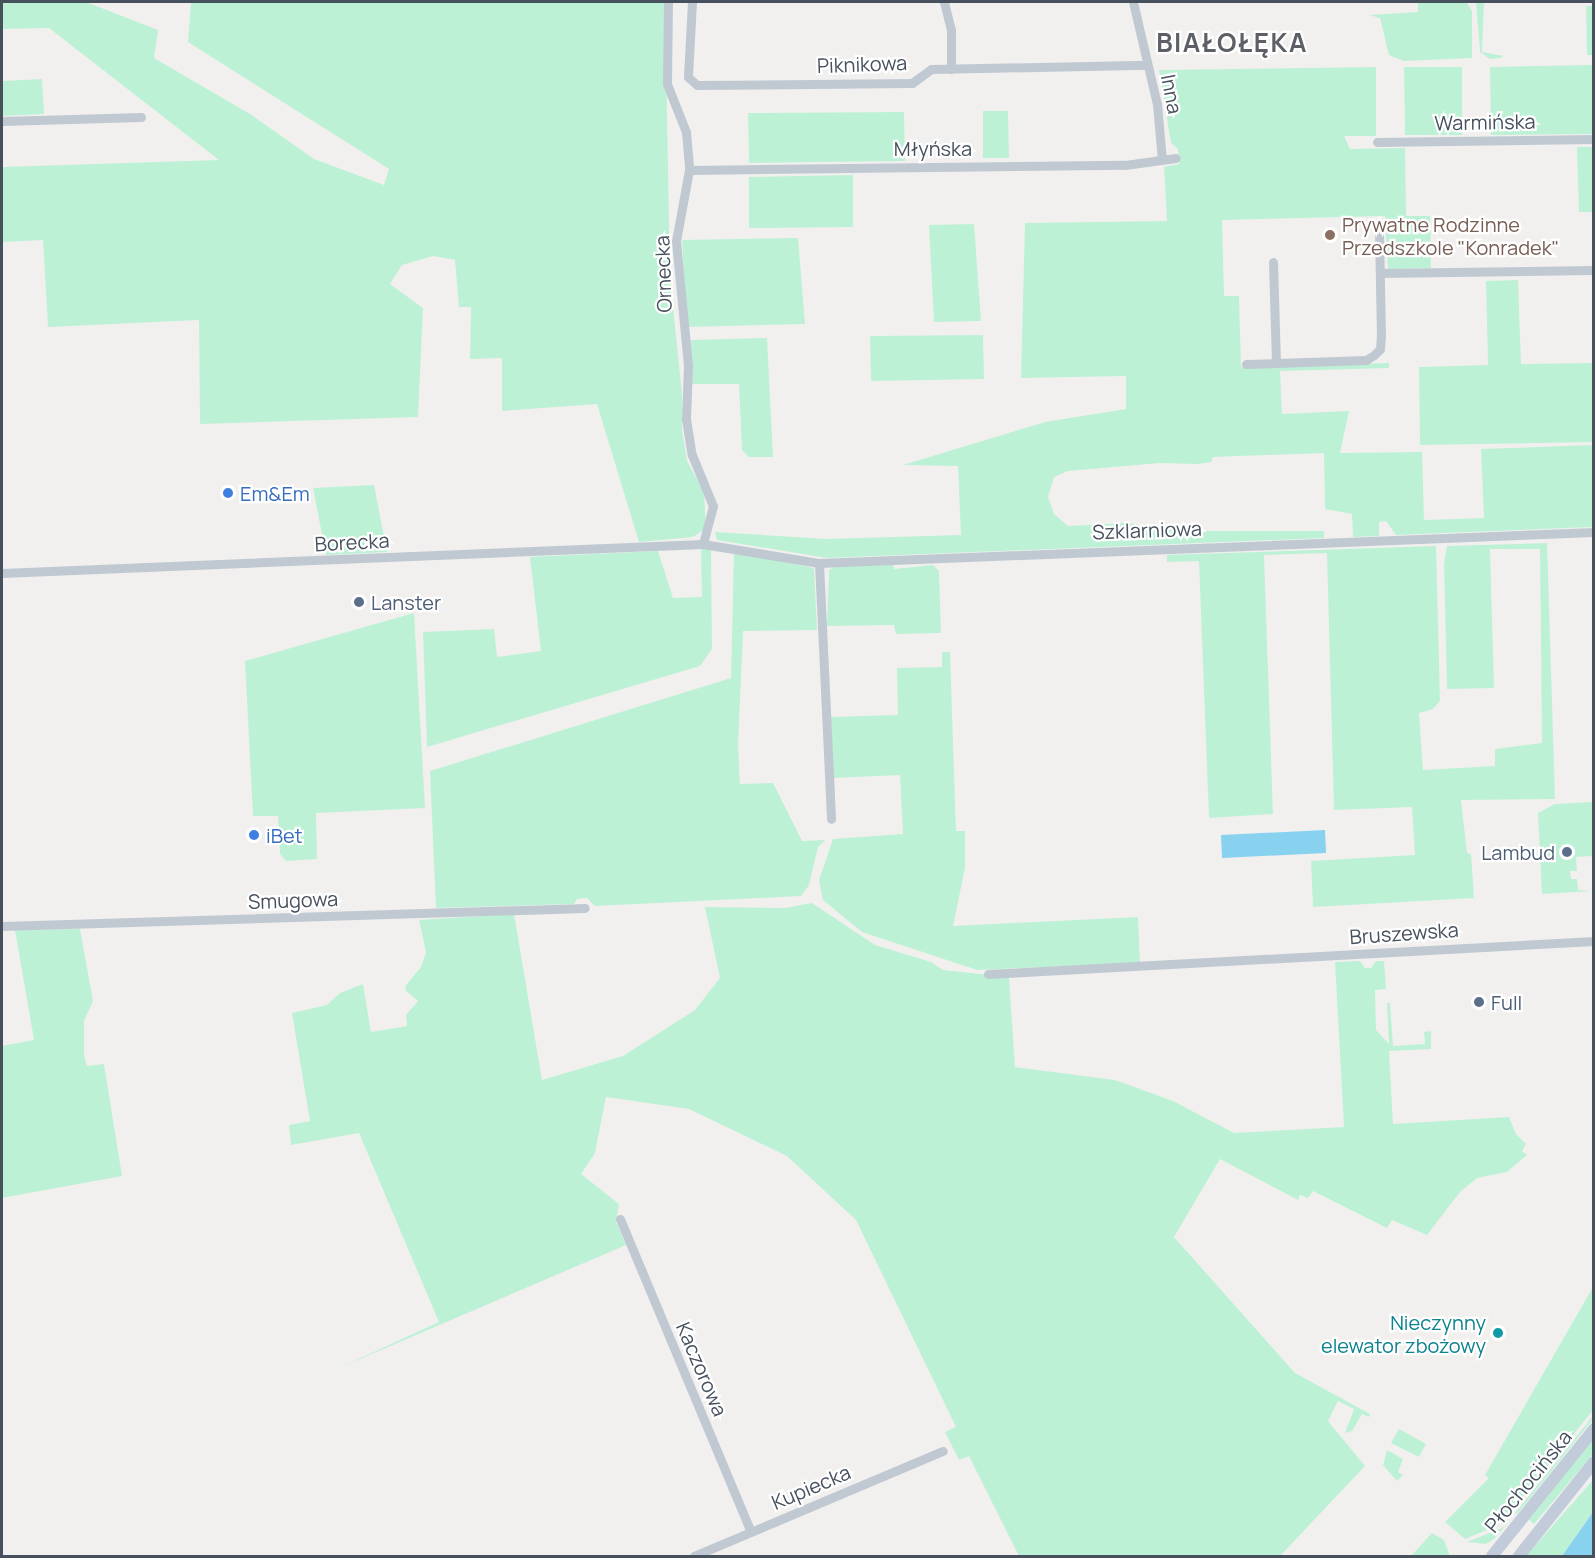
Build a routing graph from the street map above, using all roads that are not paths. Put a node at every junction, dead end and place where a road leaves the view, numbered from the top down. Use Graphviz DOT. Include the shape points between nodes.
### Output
graph roads {
  1 [pos="668,2"];
  2 [pos="692,2"];
  3 [pos="944,2"];
  4 [pos="1132,2"];
  5 [pos="1148,65"];
  6 [pos="951,69"];
  7 [pos="141,117"];
  8 [pos="2,121"];
  9 [pos="1593,139"];
  10 [pos="1377,142"];
  11 [pos="1176,158"];
  12 [pos="1162,160"];
  13 [pos="689,170"];
  14 [pos="1379,236"];
  15 [pos="1273,262"];
  16 [pos="1593,270"];
  17 [pos="1380,273"];
  18 [pos="1276,363"];
  19 [pos="1246,364"];
  20 [pos="1593,532"];
  21 [pos="703,544"];
  22 [pos="819,562"];
  23 [pos="2,573"];
  24 [pos="831,819"];
  25 [pos="585,908"];
  26 [pos="2,926"];
  27 [pos="1593,941"];
  28 [pos="988,974"];
  29 [pos="620,1219"];
  30 [pos="1593,1429"];
  31 [pos="943,1451"];
  32 [pos="1593,1462"];
  33 [pos="750,1532"];
  34 [pos="694,1557"];
  35 [pos="1492,1557"];
  36 [pos="1519,1557"];
  1 -- 13 [label="street, Ornecka" via="669,95 686,132"];
  2 -- 6 [label="street, Piknikowa" via="688,73 694,84 912,83 928,70"];
  3 -- 6 [label="street" via="951,30"];
  4 -- 5 [label="street, Inna"];
  5 -- 6 [label="street, Piknikowa"];
  5 -- 12 [label="street, Inna" via="1157,104"];
  7 -- 8 [label="street"];
  9 -- 10 [label="street, Warmińska"];
  11 -- 12 [label="street, Młyńska"];
  12 -- 13 [label="street, Młyńska" via="1125,165"];
  13 -- 21 [label="street, Ornecka" via="677,254 688,366 687,431 713,506"];
  14 -- 17 [label="street"];
  15 -- 18 [label="street"];
  16 -- 17 [label="street"];
  17 -- 18 [label="street" via="1380,343 1374,355 1366,360"];
  18 -- 19 [label="street"];
  20 -- 22 [label="street, Szklarniowa"];
  21 -- 22 [label="street, Szklarniowa"];
  21 -- 23 [label="street, Borecka"];
  22 -- 24 [label="street"];
  25 -- 26 [label="street, Smugowa"];
  27 -- 28 [label="street, Bruszewska"];
  29 -- 33 [label="street, Kaczorowa"];
  30 -- 35 [label="main road, Płochocińska"];
  31 -- 33 [label="street, Kupiecka"];
  32 -- 36 [label="main road, Płochocińska"];
  33 -- 34 [label="street, Kupiecka"];
}
